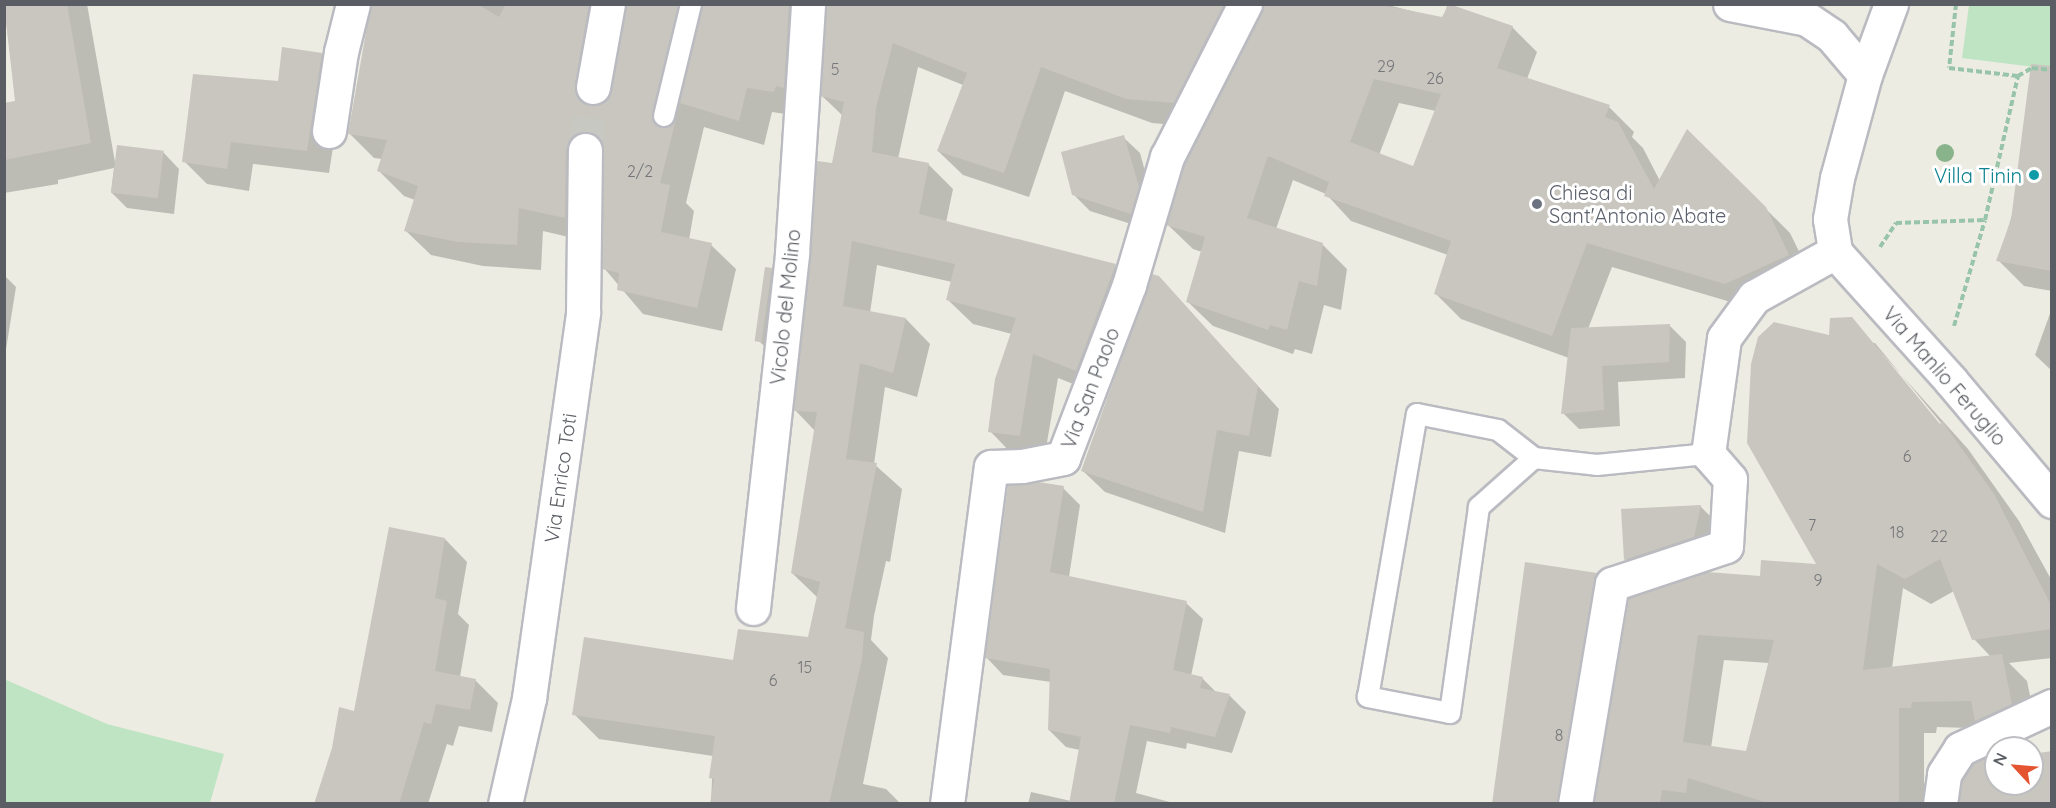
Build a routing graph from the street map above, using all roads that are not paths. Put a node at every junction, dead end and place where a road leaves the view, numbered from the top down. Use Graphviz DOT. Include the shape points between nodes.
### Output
graph roads {
  1 [pos="353,4"];
  2 [pos="608,4"];
  3 [pos="692,4"];
  4 [pos="808,4"];
  5 [pos="1245,4"];
  6 [pos="1730,4"];
  7 [pos="1891,4"];
  8 [pos="1864,75"];
  9 [pos="593,87"];
  10 [pos="664,116"];
  11 [pos="329,130"];
  12 [pos="585,150"];
  13 [pos="1835,252"];
  14 [pos="1708,454"];
  15 [pos="1534,458"];
  16 [pos="2052,501"];
  17 [pos="753,608"];
  18 [pos="2052,706"];
  19 [pos="505,804"];
  20 [pos="947,804"];
  21 [pos="1575,804"];
  22 [pos="1940,804"];
  1 -- 11 [label="street"];
  2 -- 9 [label="street"];
  3 -- 10 [label="lane"];
  4 -- 17 [label="street, Vicolo del Molino" via="792,253"];
  5 -- 20 [label="street, Via San Paolo" via="1167,157 1129,285 1063,458 991,467"];
  6 -- 8 [label="street" via="1807,20 1832,36"];
  7 -- 8 [label="street"];
  8 -- 13 [label="street" via="1830,219"];
  12 -- 19 [label="street, Via Enrico Toti" via="583,312 529,698"];
  13 -- 14 [label="street" via="1754,297 1725,338"];
  13 -- 16 [label="street, Via Manlio Feruglio"];
  14 -- 15 [label="lane" via="1597,465"];
  14 -- 21 [label="street" via="1730,479 1725,546 1612,584"];
  15 -- 15 [label="lane" via="1498,430 1416,414 1368,697 1450,713 1479,507"];
  18 -- 22 [label="street" via="1960,750 1944,774"];
}
